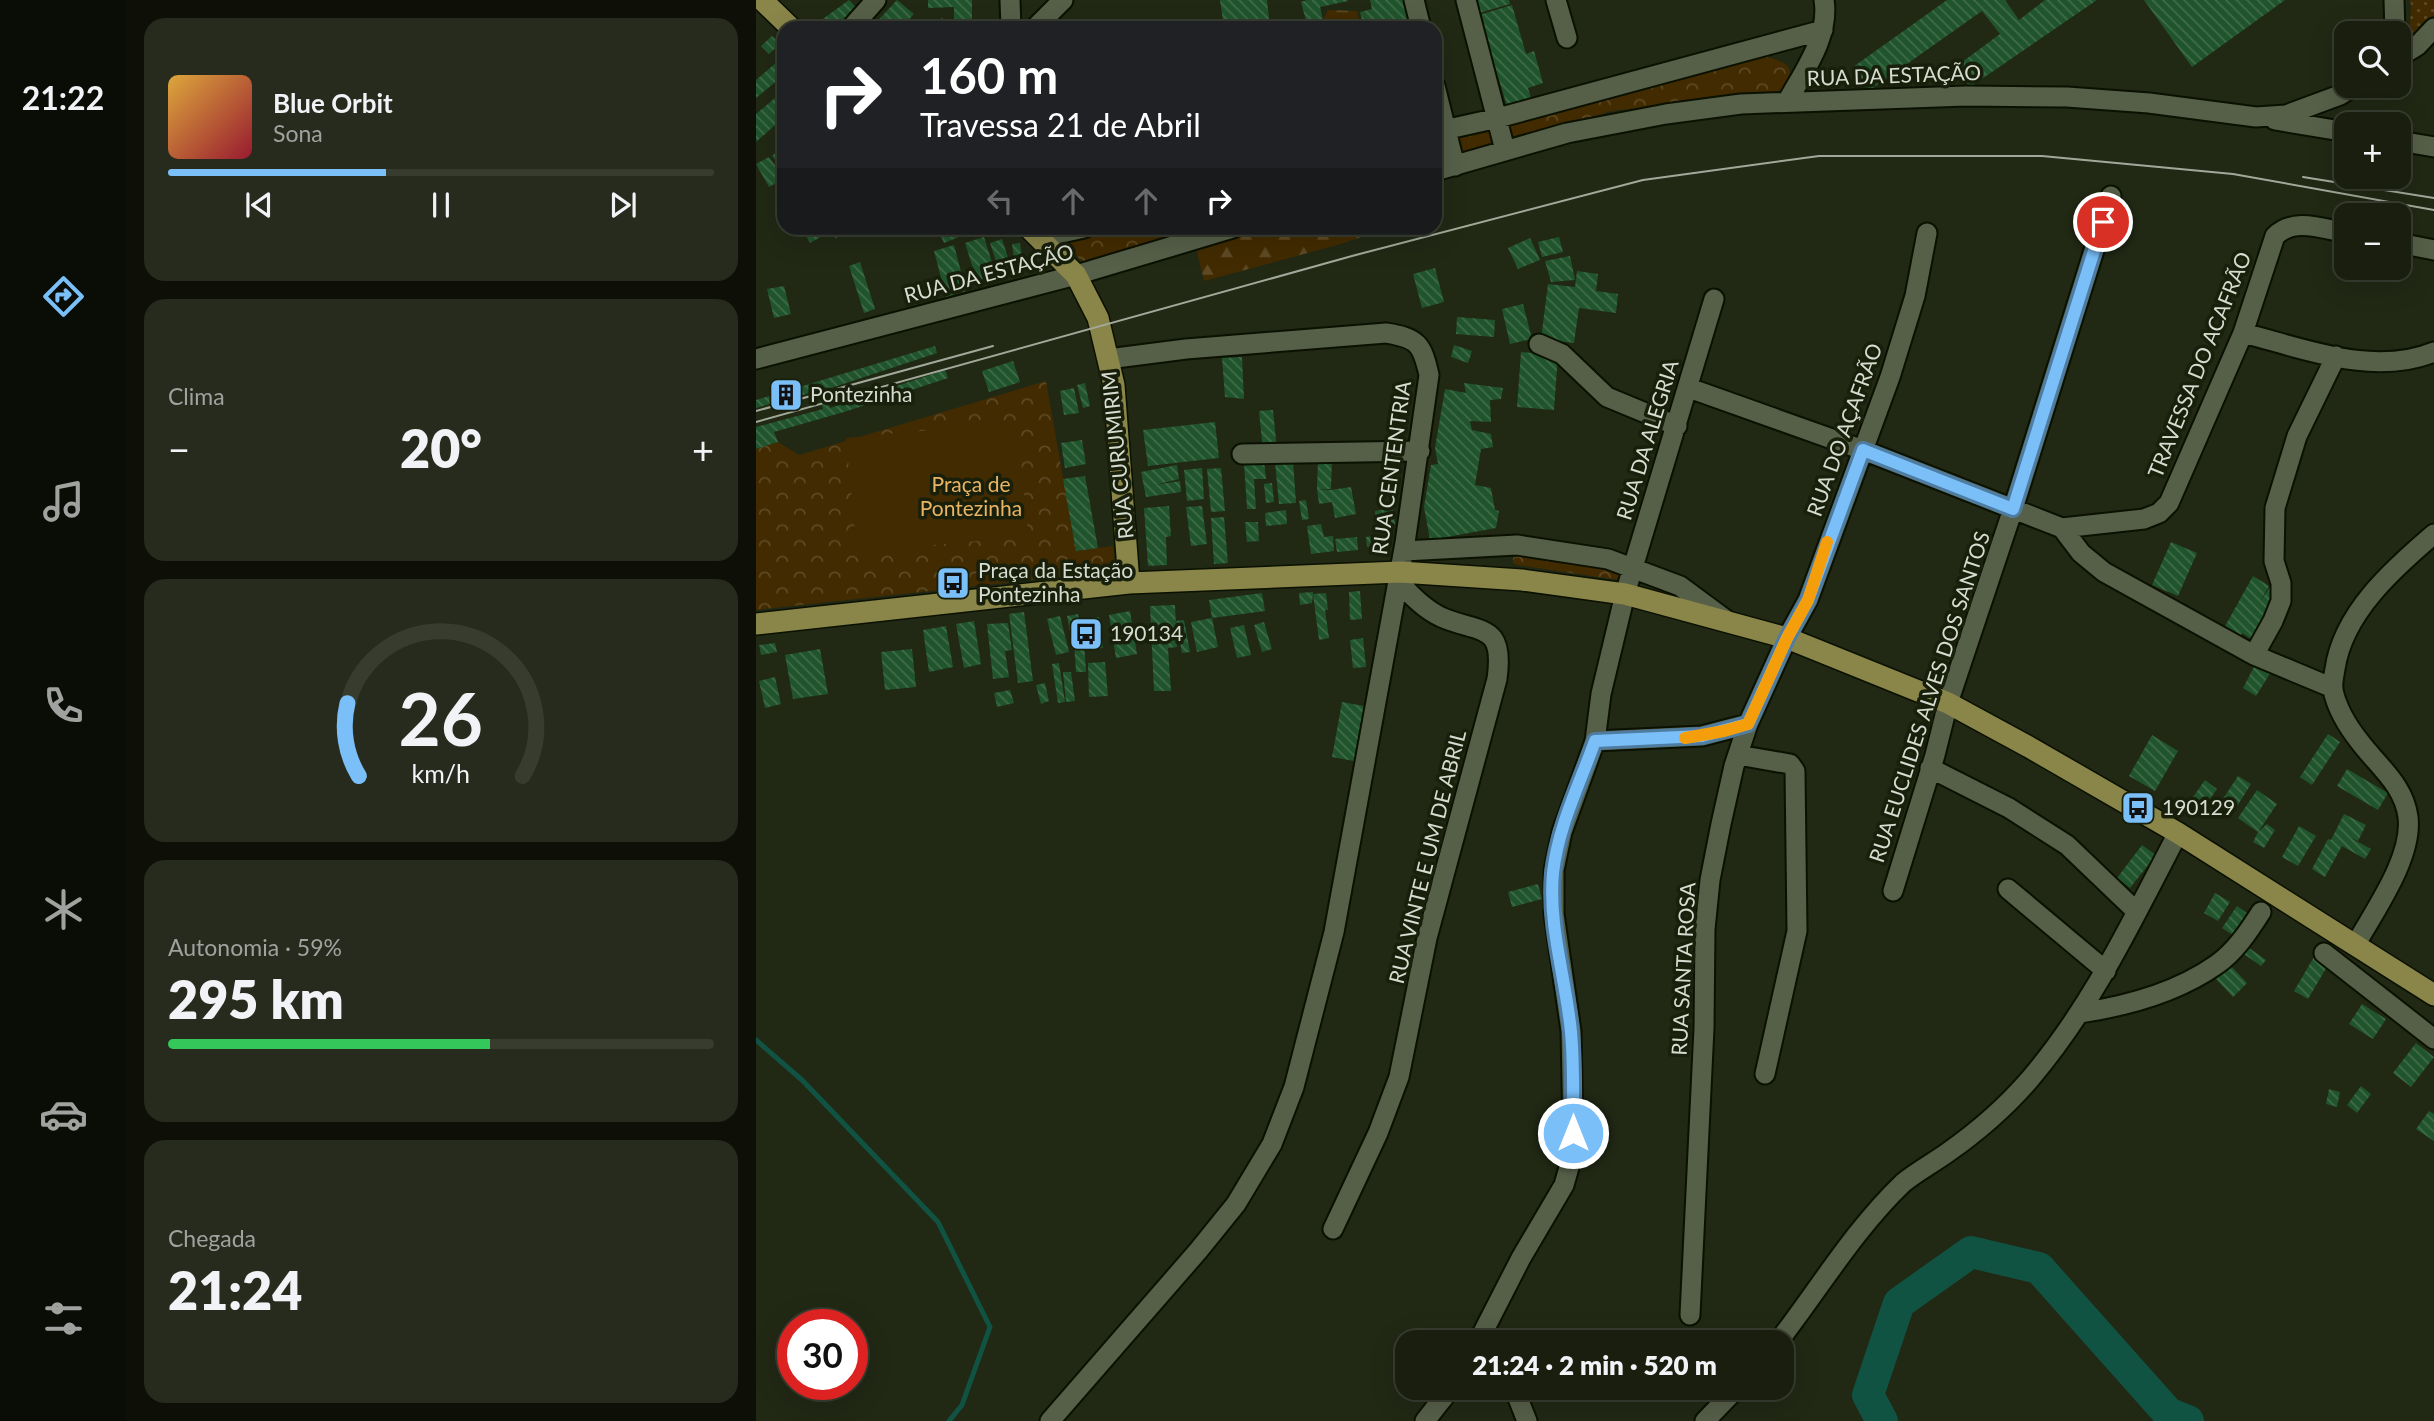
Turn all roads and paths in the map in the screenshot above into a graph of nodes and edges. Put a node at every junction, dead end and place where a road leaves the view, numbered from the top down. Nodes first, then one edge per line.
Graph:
1 (762, 0) edge
2 (876, 0) edge
3 (1010, 0) edge
4 (1063, 0) edge
5 (1414, 0) edge
6 (1466, 0) edge
7 (1556, 0) edge
8 (1824, 0) edge
9 (2394, 0) edge
10 (784, 21) edge
11 (857, 21) edge
12 (1012, 21) edge
13 (1042, 21) edge
14 (1418, 21) edge
15 (2395, 21) edge
16 (2434, 28) edge
17 (1824, 30) junction
18 (1567, 38) dead end
19 (2411, 50) edge
20 (2334, 97) edge
21 (1787, 102) junction
22 (2256, 117) junction
23 (1498, 118) junction
24 (1442, 130) edge
25 (2334, 130) edge
26 (1442, 135) edge
27 (2411, 143) edge
28 (2434, 147) edge
29 (1505, 150) junction
30 (1455, 166) junction
31 (1442, 169) edge
32 (2111, 196) dead end
33 (2334, 230) edge
34 (1927, 233) dead end
35 (1036, 235) edge
36 (1189, 235) edge
37 (2411, 245) edge
38 (2434, 250) edge
39 (1076, 275) junction
40 (1714, 299) dead end
41 (2243, 332) junction
42 (1539, 344) dead end
43 (2434, 352) edge
44 (2336, 356) junction
45 (756, 359) edge
46 (1108, 359) junction
47 (1689, 388) junction
48 (1677, 426) junction
49 (1863, 450) junction
50 (1420, 451) junction
51 (1242, 454) dead end
52 (2013, 509) junction
53 (2062, 528) junction
54 (2434, 534) edge
55 (1504, 546) junction
56 (1633, 567) junction
57 (1401, 568) junction
58 (1501, 579) junction
59 (1129, 583) junction
60 (1625, 594) junction
61 (1729, 623) junction
62 (756, 624) edge
63 (1787, 638) junction
64 (2254, 655) junction
65 (2333, 688) junction
66 (1948, 703) junction
67 (1748, 724) junction
68 (1595, 741) junction
69 (1738, 755) junction
70 (1930, 768) junction
71 (2178, 833) junction
72 (2008, 889) dead end
73 (1893, 891) dead end
74 (2137, 912) junction
75 (2261, 912) dead end
76 (2356, 944) junction
77 (2324, 953) dead end
78 (2106, 971) junction
79 (2434, 995) edge
80 (2080, 1013) junction
81 (2434, 1039) edge
82 (1765, 1074) dead end
83 (1333, 1229) dead end
84 (1690, 1315) dead end
85 (1491, 1321) junction
86 (1485, 1330) edge
87 (1494, 1330) edge
88 (1787, 1330) edge
89 (1442, 1400) edge
90 (1519, 1400) edge
91 (1725, 1400) edge
92 (1050, 1421) edge
93 (1426, 1421) edge
94 (1527, 1421) edge
95 (1704, 1421) edge

1 - 10 main road
2 - 11 street
3 - 12 street
4 - 13 street
5 - 14 street
6 - 23 street
7 - 18 street
8 - 17 street
9 - 15 street
16 - 19 street
17 - 21 street
17 - 23 street
20 - 22 street, RUA DA ESTAÇÃO
21 - 22 street, RUA DA ESTAÇÃO
21 - 29 street, RUA DA ESTAÇÃO
22 - 25 street
23 - 24 street
23 - 29 street
26 - 30 street
27 - 28 street
29 - 30 street, RUA DA ESTAÇÃO
30 - 31 street, RUA DA ESTAÇÃO
32 - 52 street, RUA EUCLIDES ALVES DOS SANTOS
33 - 41 street, TRAVESSA DO ACAFRÃO
34 - 49 street, RUA DO AÇAFRÃO
35 - 39 main road, RUA CURUMIRIM
36 - 39 street, RUA DA ESTAÇÃO
37 - 38 street
39 - 45 street, RUA DA ESTAÇÃO
39 - 46 main road, RUA CURUMIRIM
40 - 47 street, RUA DA ALEGRIA
41 - 44 street
41 - 53 street, TRAVESSA DO ACAFRÃO
42 - 48 street
43 - 44 street
44 - 64 street
46 - 50 street, RUA CENTENTRIA
46 - 59 main road, RUA CURUMIRIM
47 - 48 street, RUA DA ALEGRIA
47 - 49 street, TRAVESSA DO ACAFRÃO
48 - 56 street, RUA DA ALEGRIA
49 - 52 street, TRAVESSA DO ACAFRÃO
49 - 63 street, RUA DO AÇAFRÃO
50 - 51 street
50 - 57 street, RUA CENTENTRIA
52 - 53 street, TRAVESSA DO ACAFRÃO
52 - 66 street, RUA EUCLIDES ALVES DOS SANTOS
53 - 64 street
54 - 65 street
55 - 56 street
55 - 57 street
55 - 58 street
56 - 60 street, RUA DA ALEGRIA
56 - 61 street
57 - 58 main road
57 - 59 main road
57 - 83 street, RUA VINTE E UM DE ABRIL
57 - 92 street, RUA CENTENTRIA
58 - 60 main road
59 - 62 main road
60 - 61 main road
60 - 68 street, RUA DA ALEGRIA
61 - 63 main road
63 - 66 main road
63 - 67 street, RUA SANTA ROSA
64 - 65 street
65 - 76 street
66 - 70 street, RUA EUCLIDES ALVES DOS SANTOS
66 - 71 main road
67 - 68 street
67 - 69 street, RUA SANTA ROSA
68 - 85 street, RUA DA ALEGRIA
69 - 82 street
69 - 84 street, RUA SANTA ROSA
70 - 73 street, RUA EUCLIDES ALVES DOS SANTOS
70 - 74 street
71 - 74 street
71 - 76 main road
72 - 78 street
74 - 78 street
75 - 80 street
76 - 79 main road
77 - 81 street
78 - 80 street
80 - 88 street
85 - 86 street
85 - 87 street
89 - 93 street
90 - 94 street
91 - 95 street

